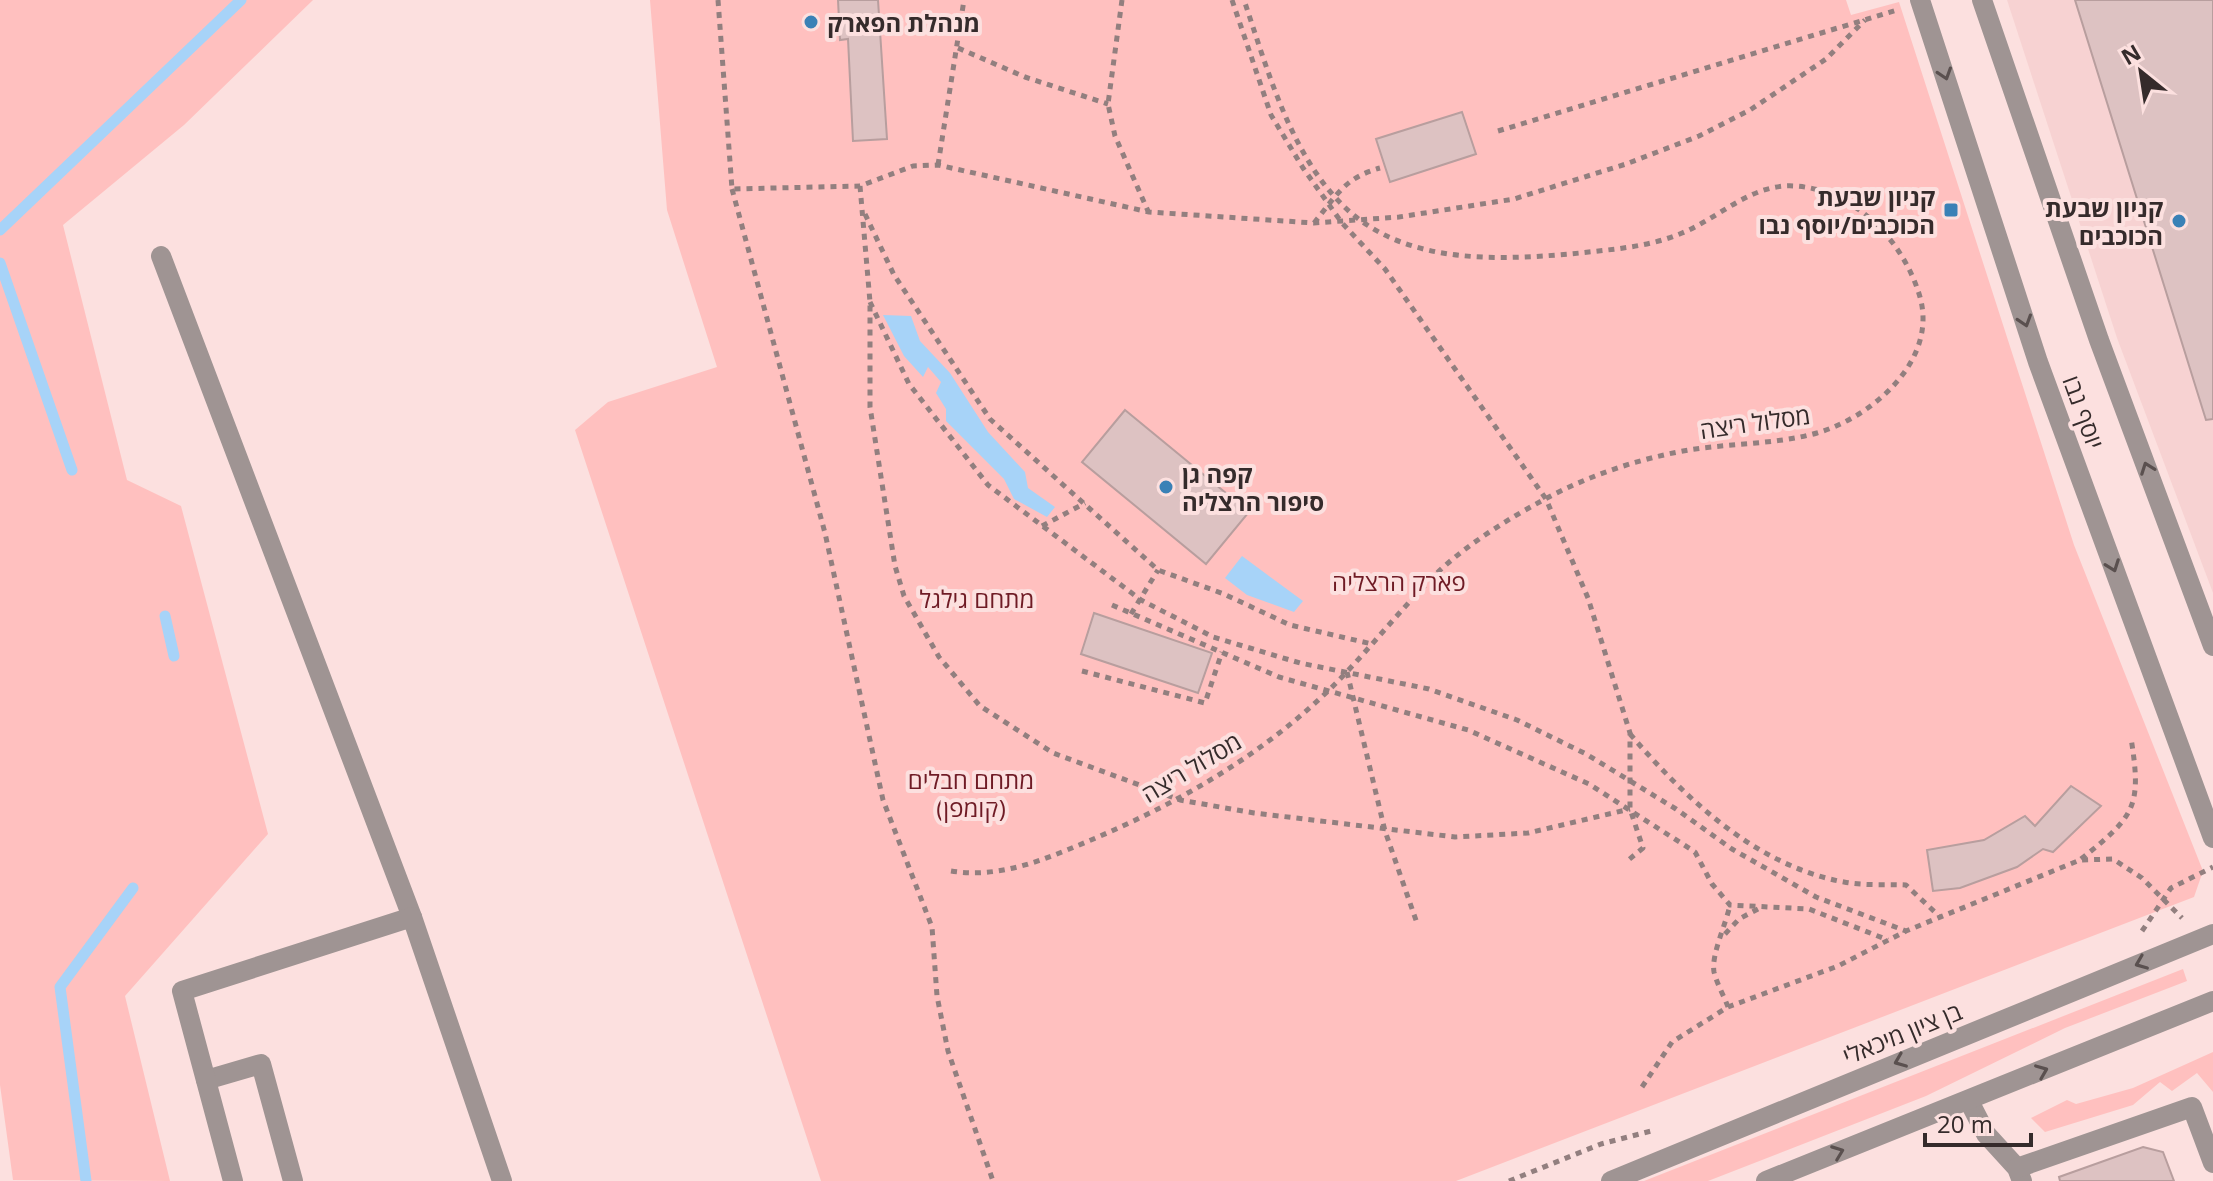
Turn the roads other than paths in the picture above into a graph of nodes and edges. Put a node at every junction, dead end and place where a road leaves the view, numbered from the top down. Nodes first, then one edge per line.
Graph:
1 (1982, 0) edge
2 (1921, 1) edge
3 (161, 256) dead end
4 (2213, 646) edge
5 (2213, 838) edge
6 (412, 917) junction
7 (2213, 934) edge
8 (2213, 1001) edge
9 (206, 1080) junction
10 (1969, 1101) junction
11 (2213, 1163) edge
12 (2019, 1174) edge
13 (1615, 1180) edge
14 (233, 1181) edge
15 (293, 1181) edge
16 (502, 1181) edge
17 (1766, 1181) edge

4 -> 1 street, יוסף נבו
2 -> 5 street, יוסף נבו
3 - 6 street
6 - 9 street
6 - 16 street
7 -> 13 street, בן ציון מיכאלי
10 -> 8 street
9 - 14 street
9 - 15 street
10 - 12 street
17 -> 10 street
11 - 12 street

